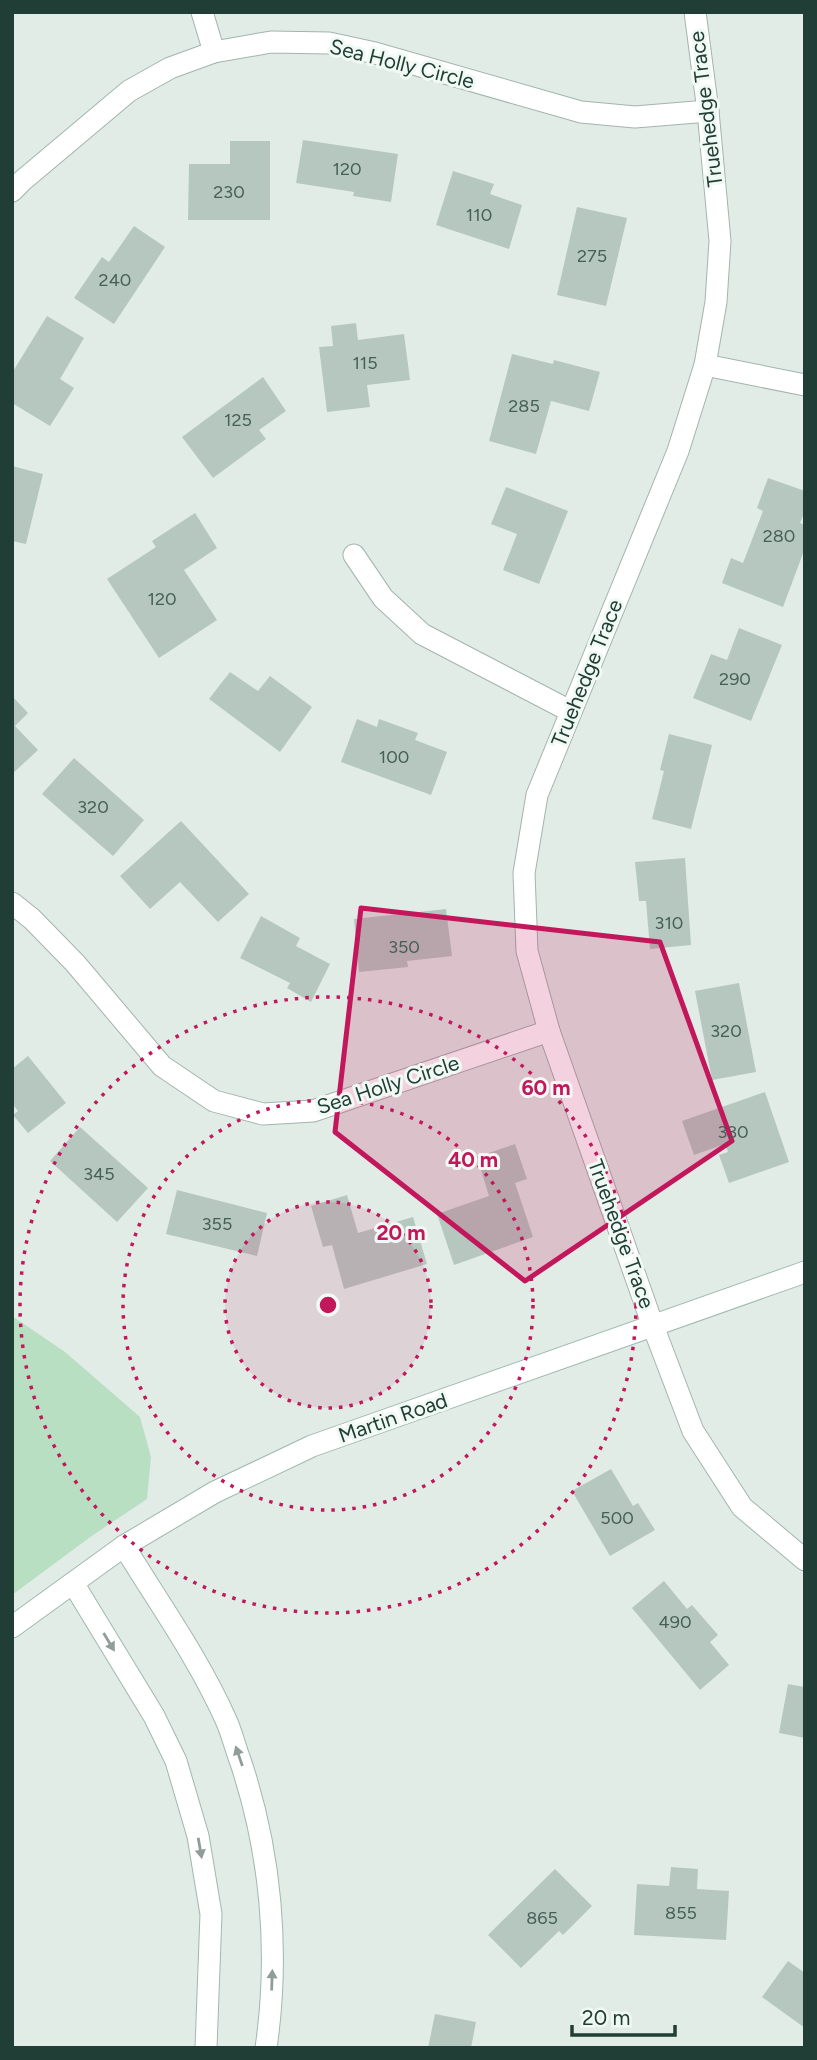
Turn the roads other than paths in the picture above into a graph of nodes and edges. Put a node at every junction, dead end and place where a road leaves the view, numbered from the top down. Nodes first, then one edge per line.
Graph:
1 (202, 12) edge
2 (695, 12) edge
3 (214, 52) junction
4 (708, 111) junction
5 (12, 191) edge
6 (705, 365) junction
7 (805, 385) edge
8 (354, 555) dead end
9 (570, 711) junction
10 (12, 904) edge
11 (549, 1031) junction
12 (805, 1272) edge
13 (653, 1326) junction
14 (124, 1546) junction
15 (805, 1560) edge
16 (73, 1583) junction
17 (12, 1627) edge
18 (206, 2048) edge
19 (266, 2048) edge

1 - 3 street
2 - 4 street, Truehedge Trace
3 - 4 street, Sea Holly Circle
3 - 5 street, Sea Holly Circle
4 - 6 street, Truehedge Trace
6 - 7 street
6 - 9 street, Truehedge Trace
8 - 9 street
9 - 11 street, Truehedge Trace
10 - 11 street, Sea Holly Circle
11 - 13 street, Truehedge Trace
12 - 13 street, Martin Road
13 - 14 street, Martin Road
13 - 15 street, Truehedge Trace
14 - 16 street, Martin Road
19 -> 14 street
16 - 17 street, Martin Road
16 -> 18 street

